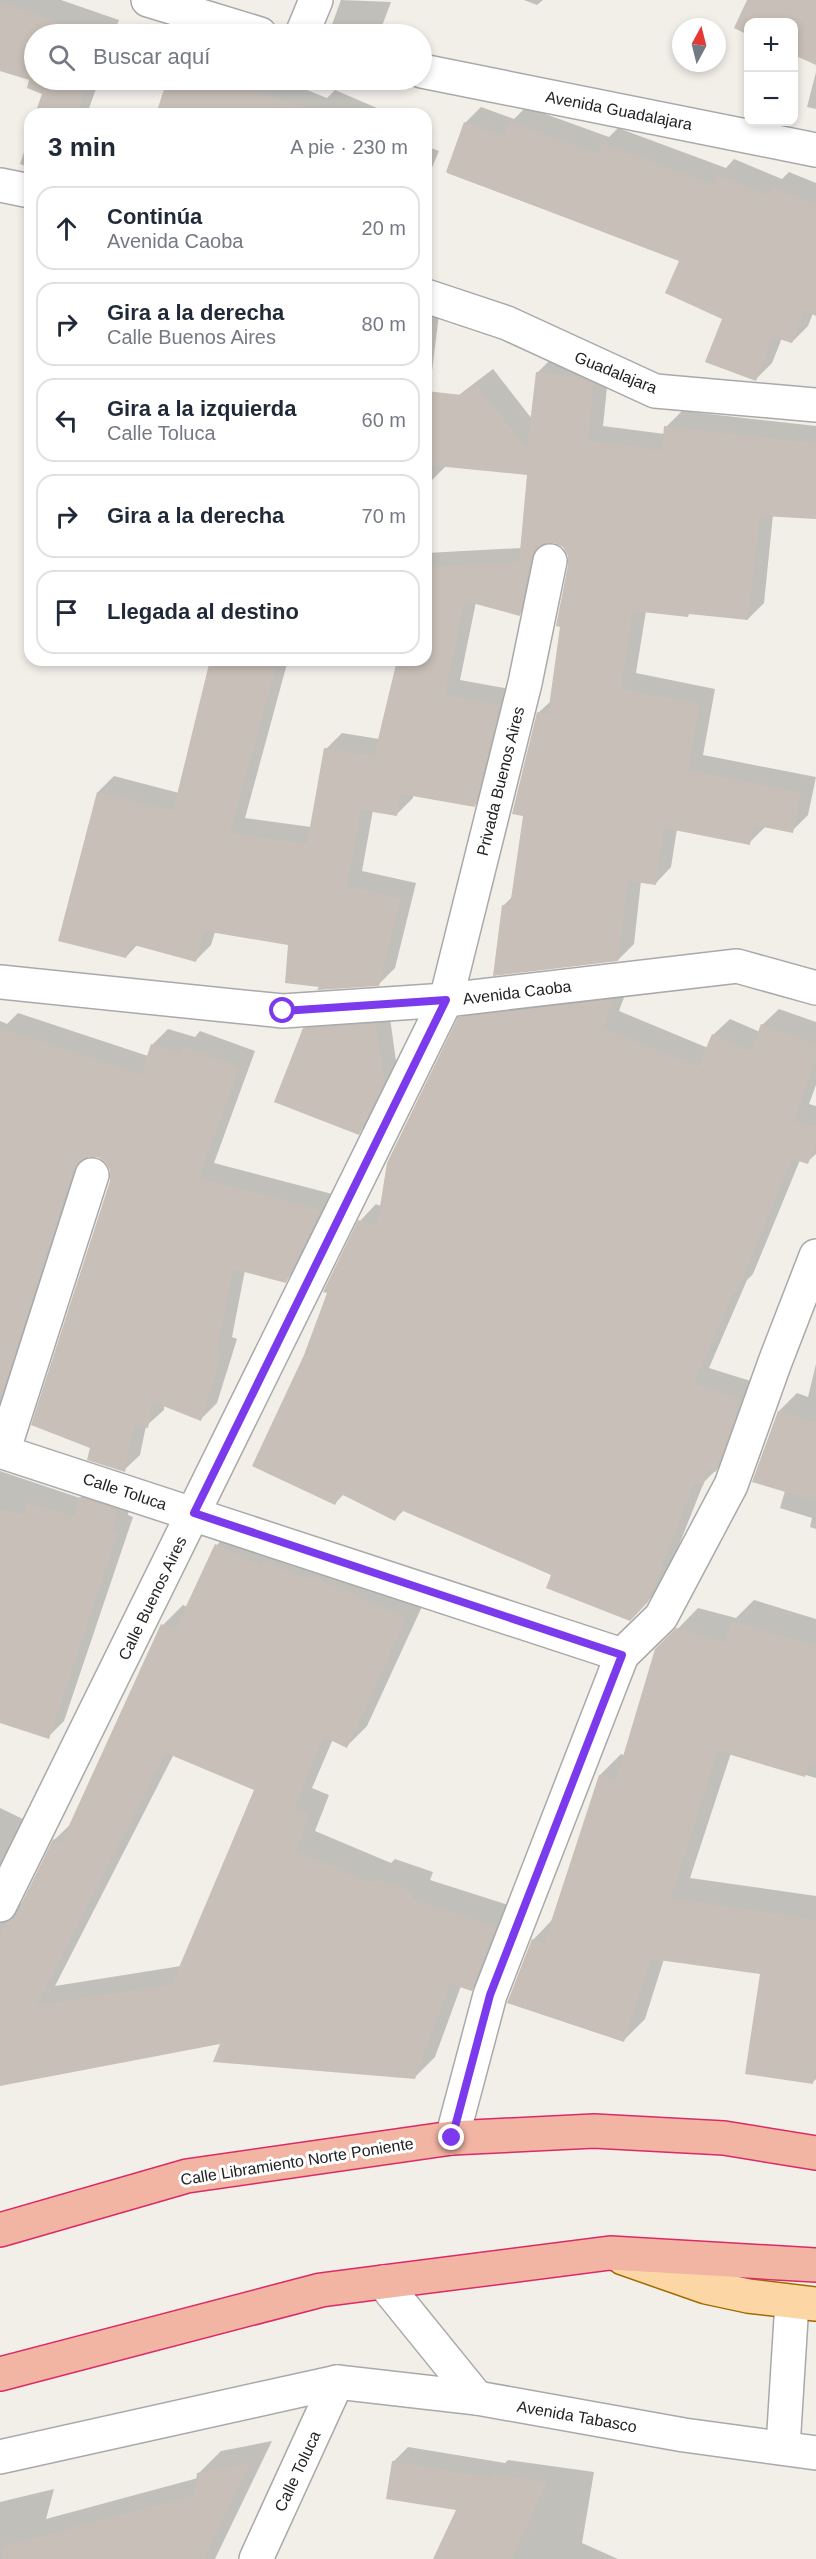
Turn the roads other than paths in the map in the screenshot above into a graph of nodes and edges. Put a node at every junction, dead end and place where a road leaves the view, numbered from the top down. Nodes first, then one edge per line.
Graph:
1 (148, 0) edge
2 (316, 0) edge
3 (227, 24) edge
4 (306, 24) edge
5 (432, 73) edge
6 (816, 150) edge
7 (0, 185) edge
8 (24, 190) edge
9 (432, 298) edge
10 (816, 405) edge
11 (550, 561) dead end
12 (0, 982) edge
13 (816, 988) edge
14 (446, 1000) junction
15 (92, 1175) dead end
16 (816, 1256) edge
17 (194, 1513) junction
18 (622, 1655) junction
19 (0, 1905) edge
20 (452, 2138) junction
21 (816, 2153) edge
22 (0, 2230) edge
23 (610, 2253) junction
24 (816, 2265) edge
25 (383, 2282) junction
26 (804, 2303) edge
27 (0, 2374) edge
28 (337, 2382) junction
29 (477, 2398) junction
30 (783, 2447) junction
31 (816, 2453) edge
32 (0, 2457) edge
33 (256, 2559) edge

1 - 3 street
2 - 4 street
5 - 6 street, Avenida Guadalajara
7 - 8 street
9 - 10 street, Guadalajara
11 - 14 street, Privada Buenos Aires
12 - 14 street, Avenida Caoba
13 - 14 street, Avenida Caoba
14 - 17 street, Calle Buenos Aires
15 - 17 street, Calle Toluca
16 - 18 street
17 - 18 street, Calle Toluca
17 - 19 street, Calle Buenos Aires
18 - 20 street
20 - 21 highway, Calle Libramiento Norte Poniente
20 - 22 highway, Calle Libramiento Norte Poniente
23 - 24 highway
23 - 25 highway
23 - 26 main road
25 - 27 highway
25 - 29 street
26 - 30 street
28 - 29 street, Avenida Tabasco
28 - 32 street, Avenida Tabasco
28 - 33 street, Calle Toluca
29 - 30 street, Avenida Tabasco
30 - 31 street, Avenida Tabasco

